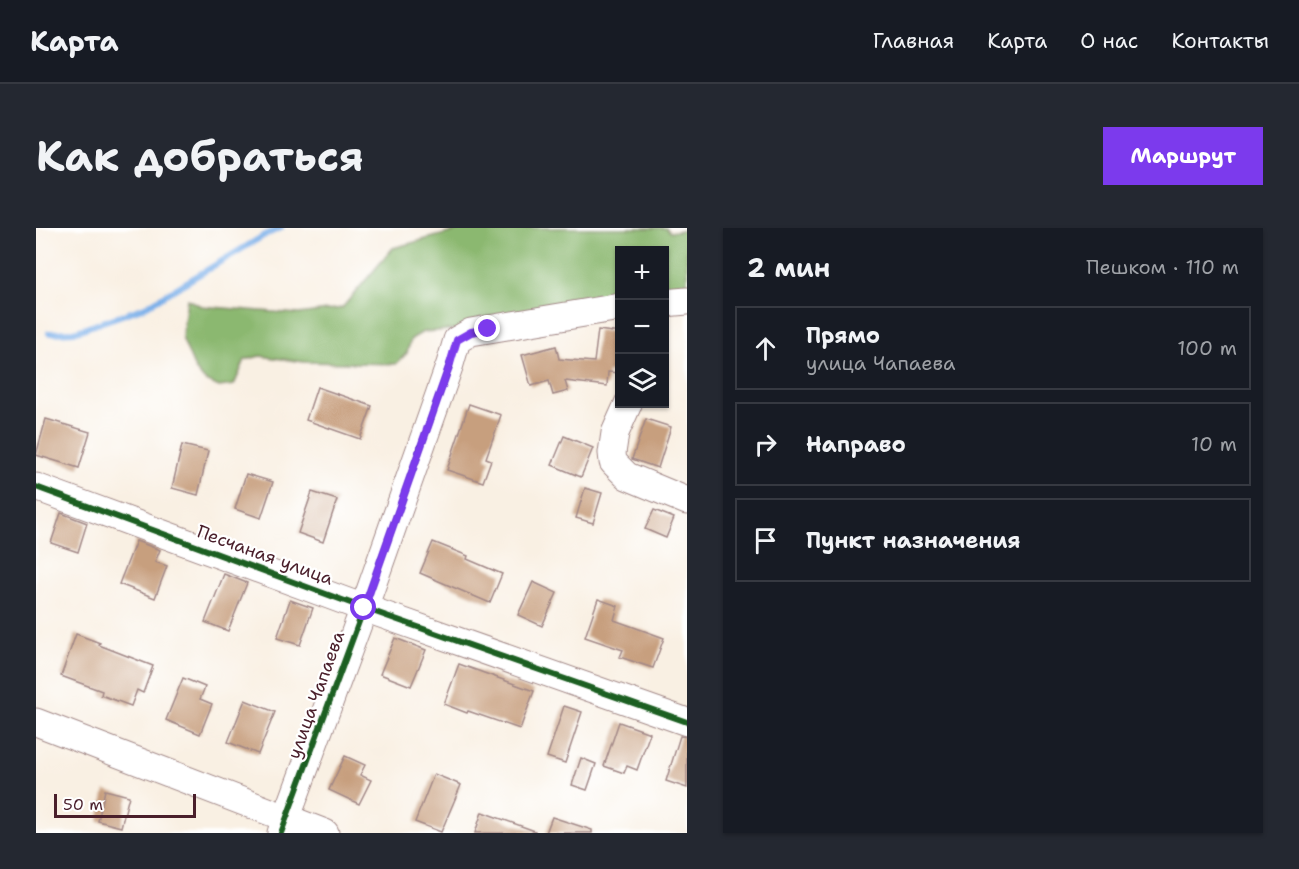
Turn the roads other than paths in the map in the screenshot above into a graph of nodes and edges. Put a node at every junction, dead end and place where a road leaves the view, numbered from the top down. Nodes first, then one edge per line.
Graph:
1 (687, 302) edge
2 (669, 303) edge
3 (615, 309) edge
4 (626, 408) edge
5 (36, 487) edge
6 (687, 501) edge
7 (364, 608) junction
8 (36, 722) edge
9 (687, 722) edge
10 (284, 825) edge
11 (325, 833) edge

1 - 2 street
3 - 7 street, улица Чапаева
4 - 6 street
5 - 7 street, Песчаная улица
7 - 9 street, Песчаная улица
7 - 10 street, улица Чапаева
8 - 10 street
10 - 11 street

